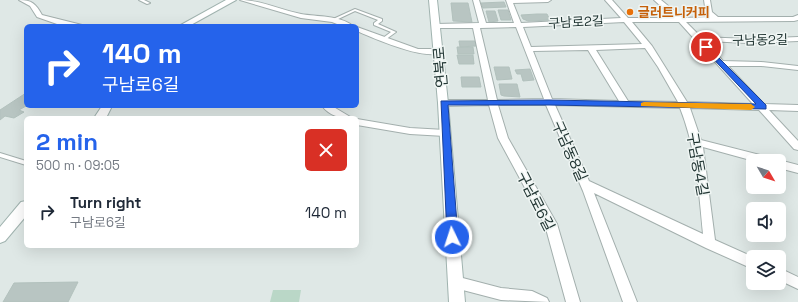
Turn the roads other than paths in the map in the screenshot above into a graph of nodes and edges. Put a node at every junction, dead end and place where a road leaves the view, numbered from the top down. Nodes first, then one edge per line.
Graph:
1 (22, 0) edge
2 (141, 0) edge
3 (232, 0) edge
4 (243, 0) edge
5 (433, 0) edge
6 (476, 0) edge
7 (509, 0) edge
8 (548, 0) edge
9 (608, 0) edge
10 (657, 0) edge
11 (708, 0) edge
12 (148, 3) dead end
13 (798, 17) edge
14 (680, 19) junction
15 (716, 19) junction
16 (333, 20) junction
17 (627, 20) junction
18 (70, 24) edge
19 (187, 24) edge
20 (344, 24) edge
21 (519, 24) junction
22 (480, 25) junction
23 (436, 26) junction
24 (359, 30) edge
25 (384, 39) junction
26 (699, 39) junction
27 (798, 39) edge
28 (648, 46) junction
29 (591, 48) junction
30 (528, 49) junction
31 (439, 51) junction
32 (721, 63) junction
33 (798, 68) edge
34 (493, 102) junction
35 (549, 102) junction
36 (443, 103) junction
37 (625, 104) junction
38 (684, 105) junction
39 (763, 107) junction
40 (329, 108) edge
41 (798, 108) edge
42 (342, 116) edge
43 (359, 122) edge
44 (445, 132) junction
45 (697, 142) junction
46 (798, 147) edge
47 (0, 155) edge
48 (746, 155) edge
49 (24, 162) edge
50 (786, 166) edge
51 (798, 169) edge
52 (584, 183) junction
53 (24, 208) edge
54 (0, 238) edge
55 (710, 244) junction
56 (746, 260) edge
57 (786, 277) edge
58 (455, 282) junction
59 (798, 282) edge
60 (457, 302) edge
61 (542, 302) edge
62 (573, 302) edge
63 (630, 302) edge

1 - 18 street
2 - 12 lane
3 - 19 main road
4 - 16 street
5 - 23 main road, 연북로
6 - 22 street, 구남로6길
7 - 8 street
7 - 21 street, 구남동8길
9 - 17 street, 구남동4길
10 - 14 street
11 - 15 street
13 - 15 street, 구남로2길
14 - 15 street, 구남로2길
14 - 17 street, 구남로2길
14 - 26 street
16 - 20 street
16 - 25 lane
17 - 21 street, 구남로2길
17 - 28 street, 구남동4길
21 - 22 street, 구남로2길
21 - 30 street, 구남동8길
22 - 23 street, 구남로2길
22 - 34 street, 구남로6길
23 - 31 main road, 연북로
24 - 25 street
25 - 31 street
26 - 27 street, 구남동2길
26 - 32 street
28 - 29 street
28 - 38 street, 구남동4길
29 - 30 street
29 - 37 street
30 - 35 street, 구남동8길
31 - 36 main road, 연북로
32 - 33 street
32 - 39 street
34 - 35 street
34 - 36 street
34 - 62 street, 구남로6길
35 - 37 street
35 - 52 street, 구남동8길
36 - 44 main road, 연북로
37 - 38 street
38 - 39 street
38 - 45 street, 구남동4길
39 - 41 street
39 - 46 street
40 - 42 street
43 - 44 street
44 - 58 main road, 연북로
45 - 48 street
45 - 55 street, 구남동4길
47 - 49 lane
50 - 51 street
52 - 55 street
52 - 63 street, 구남동8길
53 - 54 main road
55 - 56 street
57 - 59 street
58 - 60 main road, 연북로
58 - 61 street

